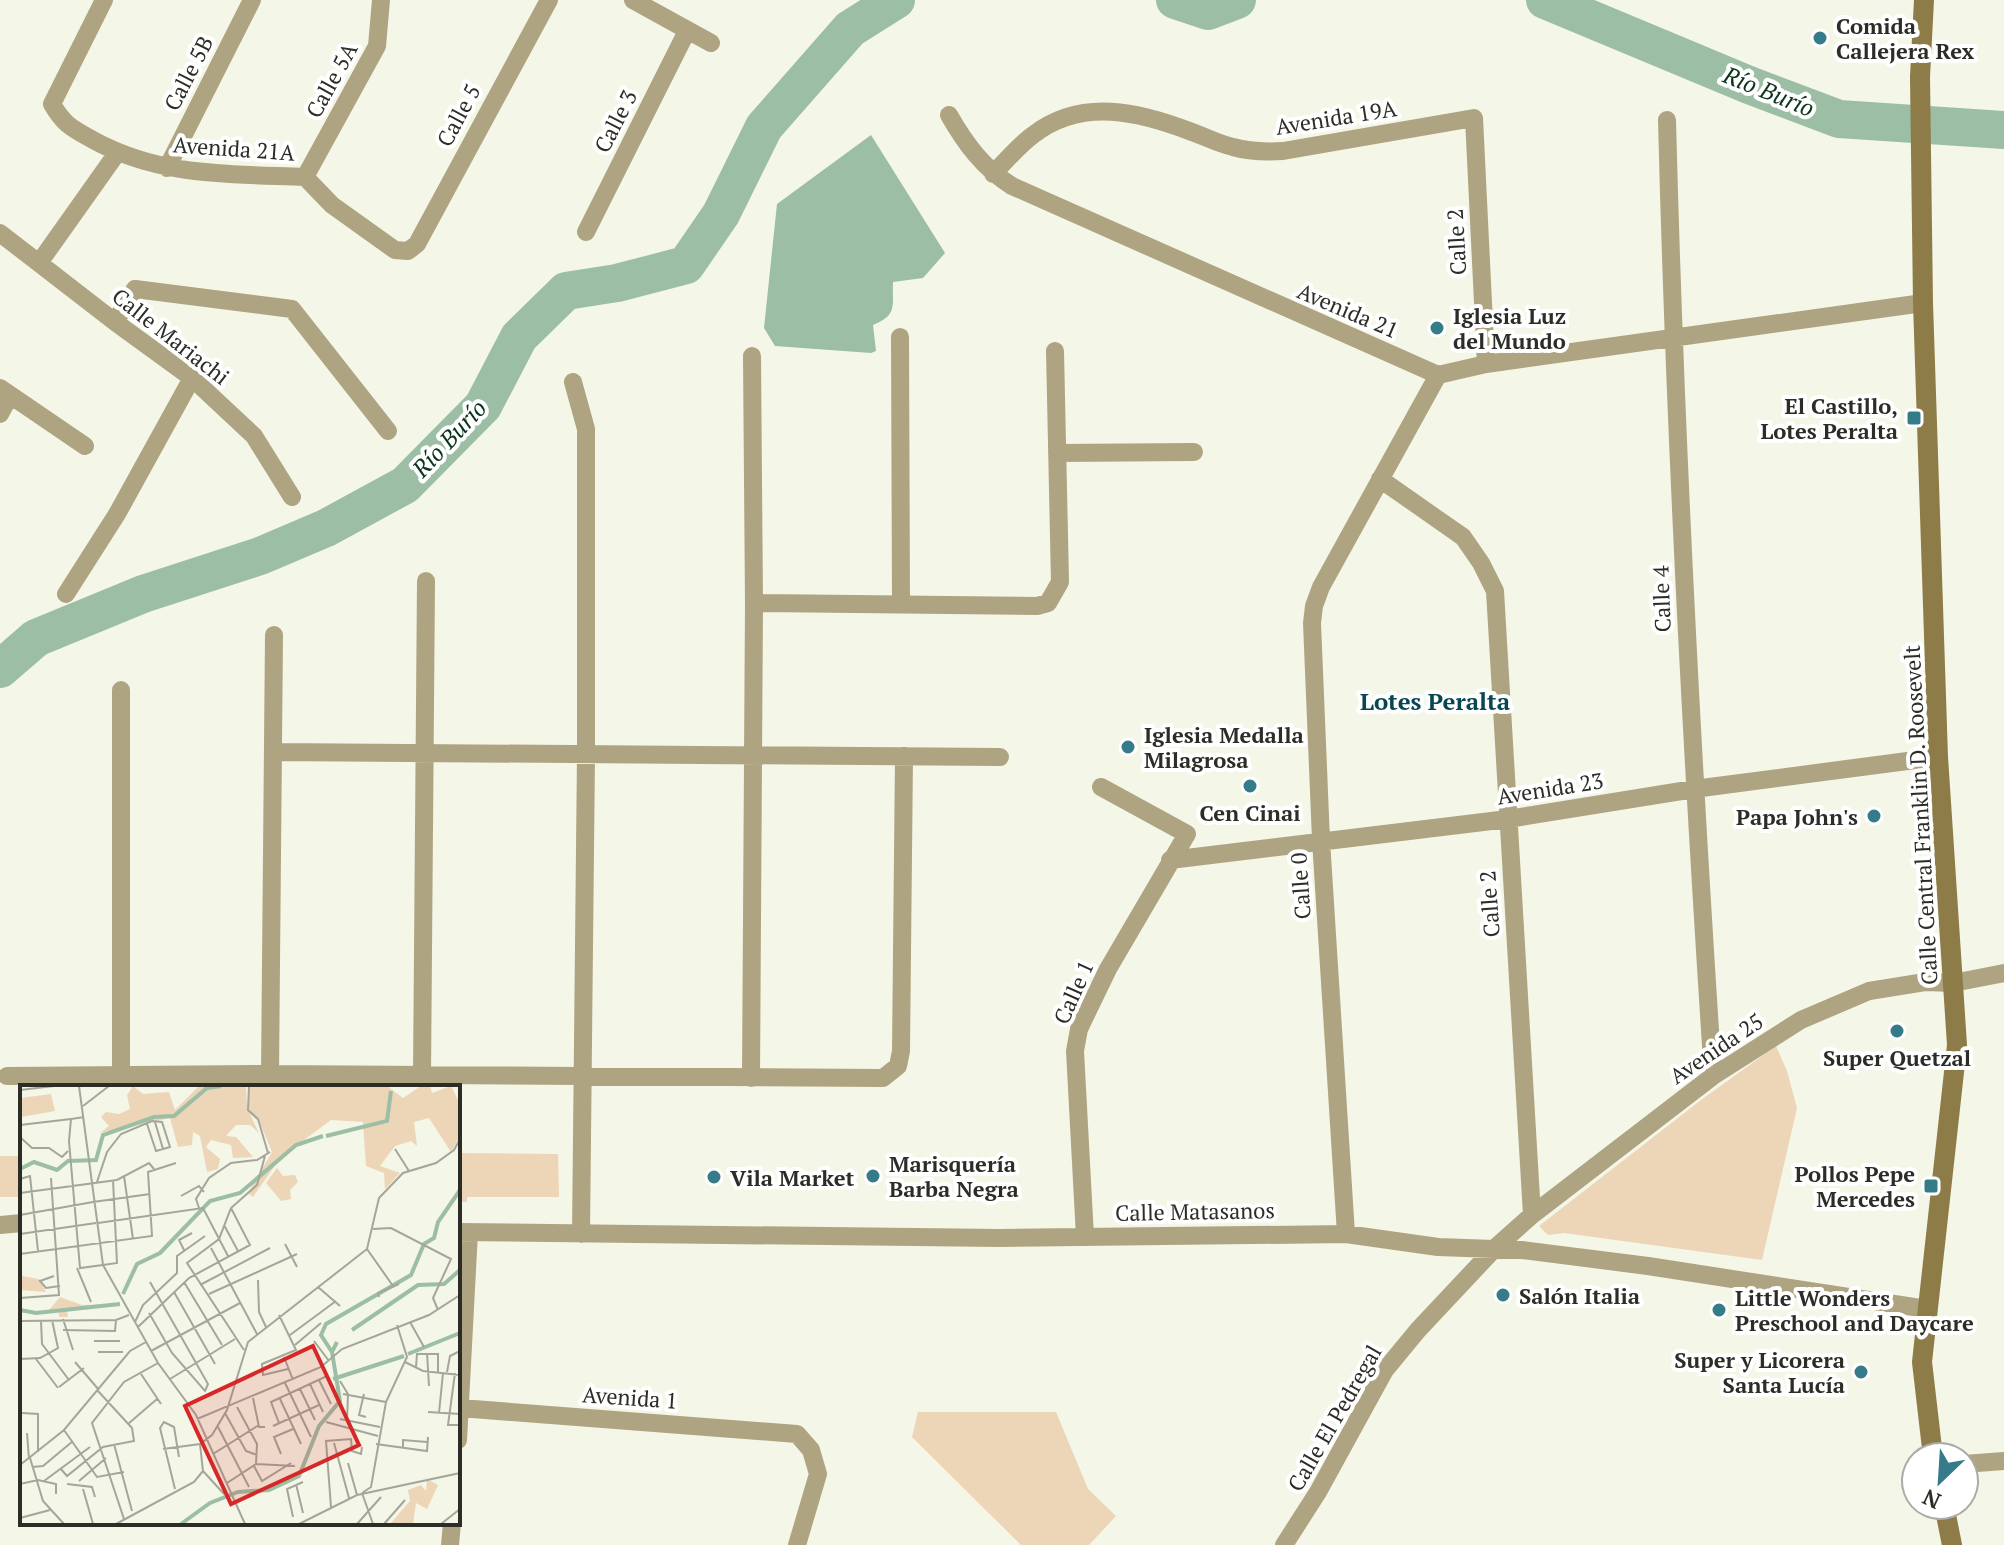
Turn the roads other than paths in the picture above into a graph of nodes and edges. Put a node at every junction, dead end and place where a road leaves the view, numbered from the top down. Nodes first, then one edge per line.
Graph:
1 (104, 0) edge
2 (252, 0) edge
3 (381, 0) edge
4 (549, 0) edge
5 (633, 0) edge
6 (1924, 0) edge
7 (687, 31) junction
8 (711, 43) dead end
9 (949, 115) dead end
10 (1474, 118) joint
11 (1667, 120) dead end
12 (117, 153) junction
13 (167, 168) junction
14 (993, 174) junction
15 (305, 177) junction
16 (586, 232) dead end
17 (0, 233) edge
18 (408, 251) joint
19 (39, 263) junction
20 (1923, 303) junction
21 (115, 322) junction
22 (900, 337) dead end
23 (1672, 339) junction
24 (1055, 351) dead end
25 (752, 356) dead end
26 (1486, 364) junction
27 (1438, 375) junction
28 (192, 378) junction
29 (573, 382) dead end
30 (5, 391) edge
31 (0, 414) edge
32 (388, 431) dead end
33 (85, 446) dead end
34 (1194, 452) dead end
35 (1057, 453) junction
36 (1380, 479) junction
37 (292, 497) dead end
38 (426, 581) dead end
39 (66, 594) dead end
40 (754, 603) junction
41 (901, 604) junction
42 (274, 635) dead end
43 (121, 690) dead end
44 (273, 752) junction
45 (425, 752) junction
46 (586, 754) junction
47 (753, 756) junction
48 (904, 756) junction
49 (1000, 757) dead end
50 (1938, 757) junction
51 (1101, 787) dead end
52 (1694, 789) junction
53 (1508, 819) junction
54 (1321, 840) junction
55 (1170, 860) junction
56 (2004, 973) edge
57 (1953, 983) junction
58 (270, 1074) junction
59 (422, 1075) junction
60 (7, 1076) dead end
61 (121, 1076) junction
62 (1713, 1076) junction
63 (583, 1078) junction
64 (751, 1078) junction
65 (1532, 1215) junction
66 (20, 1223) edge
67 (0, 1225) edge
68 (463, 1232) edge
69 (581, 1234) junction
70 (1346, 1234) junction
71 (1085, 1237) junction
72 (1495, 1248) junction
73 (1927, 1309) junction
74 (460, 1408) joint
75 (1931, 1441) edge
76 (2004, 1461) edge
77 (1980, 1463) edge
78 (1947, 1521) edge
79 (452, 1525) edge
80 (450, 1545) edge
81 (797, 1545) edge
82 (1284, 1545) edge
83 (1952, 1545) edge

1 - 12 street, Avenida 21A
2 - 13 street, Calle 5B
3 - 15 street, Calle 5A
4 - 18 street, Calle 5
5 - 7 street
6 - 20 main road, Calle Central Franklin D. Roosevelt
7 - 8 street
7 - 16 street, Calle 3
9 - 14 street, Avenida 21
10 - 14 street, Avenida 19A
10 - 26 street, Calle 2
11 - 23 street, Calle 4
12 - 13 street, Avenida 21A
12 - 19 street
13 - 15 street, Avenida 21A
14 - 27 street, Avenida 21
15 - 18 street, Avenida 21A
17 - 19 street, Calle Mariachi
19 - 21 street, Calle Mariachi
20 - 23 street
20 - 50 main road, Calle Central Franklin D. Roosevelt
21 - 28 street, Calle Mariachi
21 - 32 street
22 - 41 street
23 - 26 street
23 - 52 street, Calle 4
24 - 35 street
25 - 40 street
26 - 27 street
27 - 36 street, Calle 0
28 - 37 street, Calle Mariachi
28 - 39 street
29 - 46 street
30 - 31 street
30 - 33 street
34 - 35 street
35 - 41 street
36 - 53 street, Calle 2
36 - 54 street, Calle 0
38 - 45 street
40 - 41 street
40 - 47 street
42 - 44 street
43 - 61 street
44 - 45 street
44 - 58 street
45 - 46 street
45 - 59 street
46 - 47 street
46 - 63 street
47 - 48 street
47 - 64 street
48 - 49 street
48 - 64 street
50 - 52 street, Avenida 23
50 - 57 main road, Calle Central Franklin D. Roosevelt
51 - 55 street, Calle 1
52 - 53 street, Avenida 23
52 - 62 street, Calle 4
53 - 54 street, Avenida 23
53 - 65 street, Calle 2
54 - 55 street, Avenida 23
54 - 70 street, Calle 0
55 - 71 street, Calle 1
56 - 57 street, Avenida 25
57 - 62 street, Avenida 25
57 - 73 main road, Calle Central Franklin D. Roosevelt
58 - 59 street
58 - 61 street
59 - 63 street
60 - 61 street
62 - 65 street, Avenida 25
63 - 64 street
63 - 69 street
65 - 72 street, Avenida 25
66 - 67 street
68 - 69 street, Calle Matasanos
68 - 74 street
69 - 71 street, Calle Matasanos
70 - 71 street, Calle Matasanos
70 - 72 street, Calle Matasanos
72 - 73 street, Calle Matasanos
72 - 82 street, Calle El Pedregal
73 - 75 main road, Calle Central Franklin D. Roosevelt
74 - 81 street, Avenida 1
76 - 77 street
78 - 83 main road
79 - 80 street

